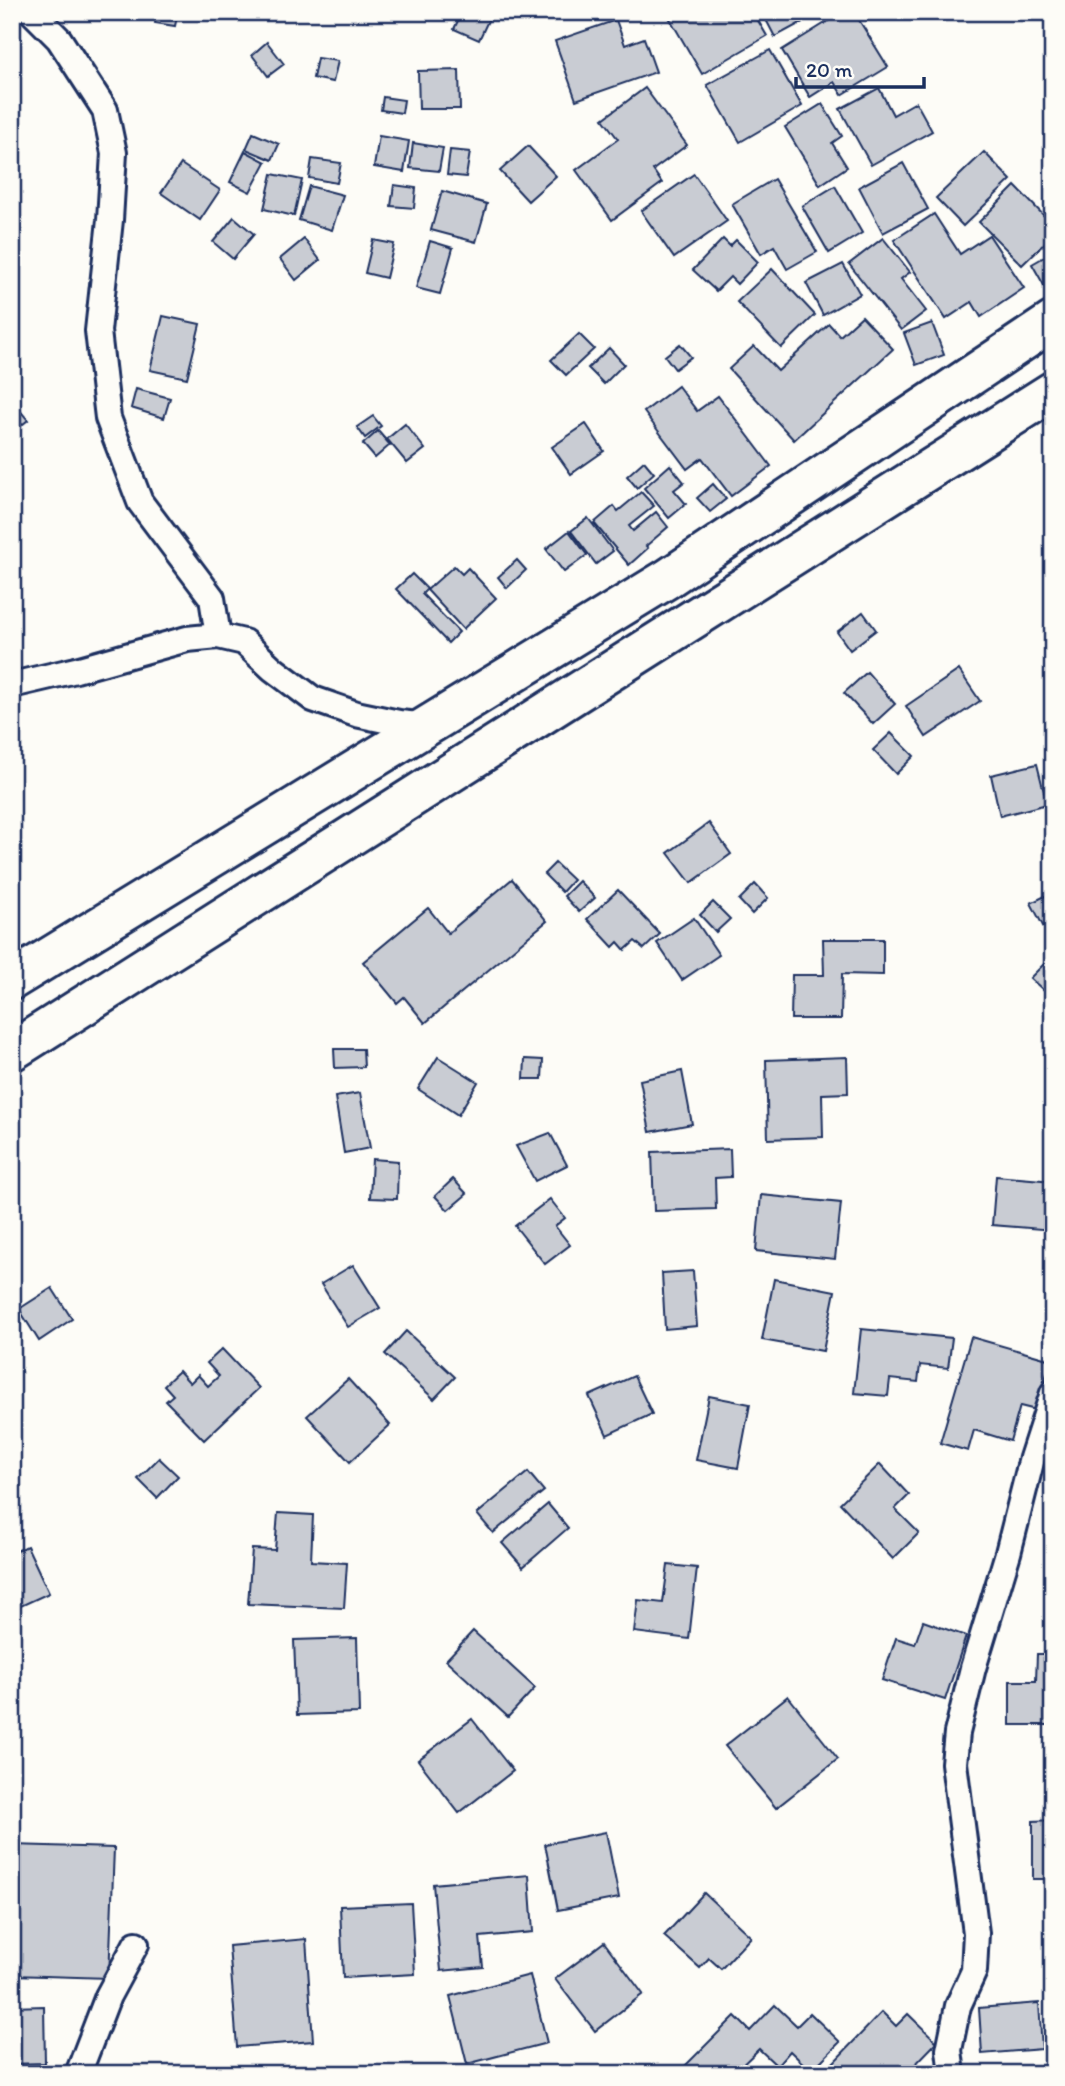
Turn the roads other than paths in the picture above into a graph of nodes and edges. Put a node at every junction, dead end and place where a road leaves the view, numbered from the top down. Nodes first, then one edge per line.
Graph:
1 (32, 12) edge
2 (1053, 321) edge
3 (1053, 391) edge
4 (218, 636) junction
5 (12, 685) edge
6 (428, 726) junction
7 (12, 979) edge
8 (12, 1051) edge
9 (1053, 1393) edge
10 (136, 1944) dead end
11 (78, 2074) edge
12 (952, 2074) edge

1 - 4 lane
2 - 6 highway
3 - 8 highway
4 - 5 lane
4 - 6 lane
6 - 7 highway
9 - 12 lane
10 - 11 lane

